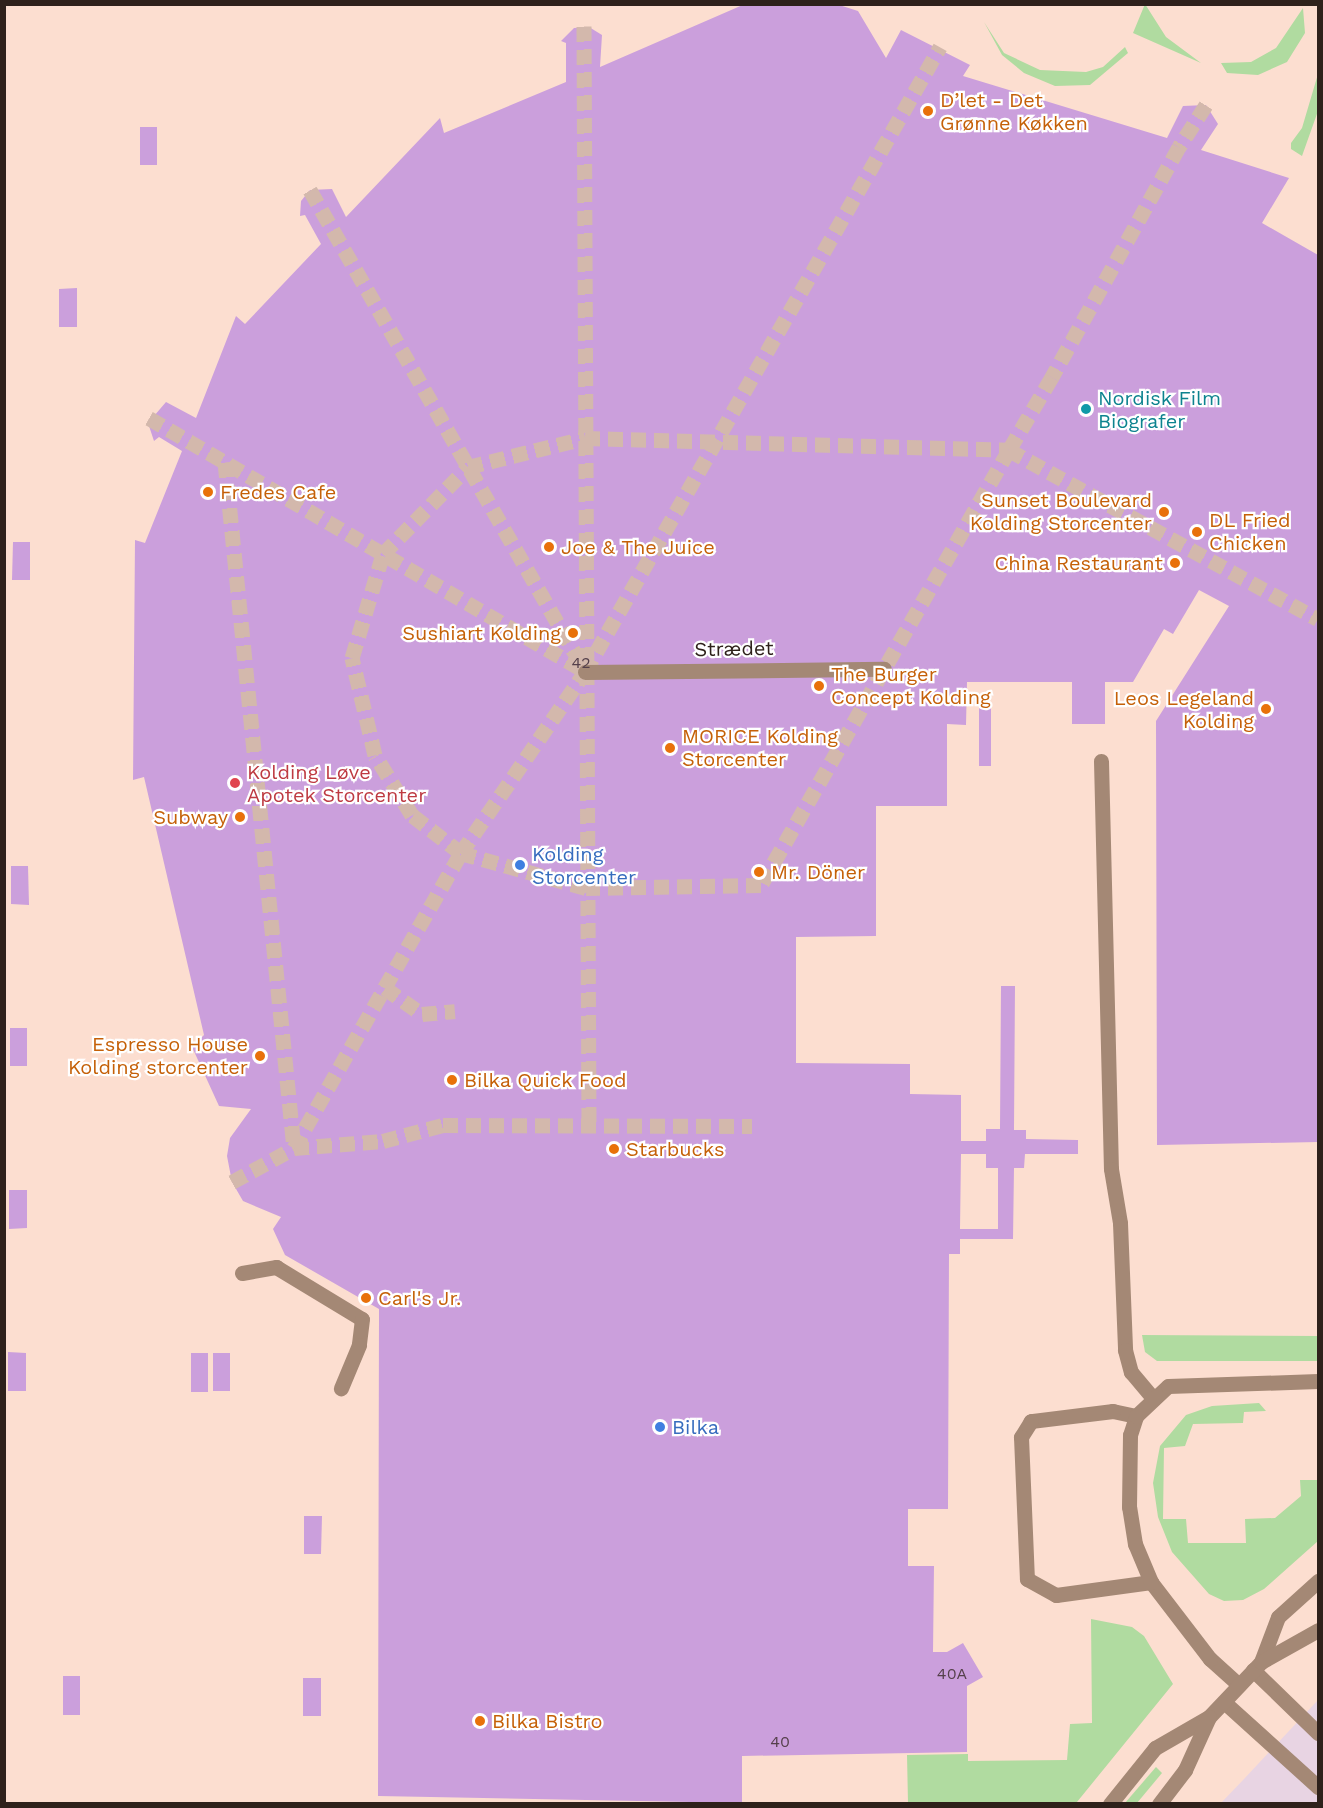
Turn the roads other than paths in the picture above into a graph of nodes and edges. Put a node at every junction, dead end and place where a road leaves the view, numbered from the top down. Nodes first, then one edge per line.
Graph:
1 (884, 669) dead end
2 (585, 672) tunnel mouth
3 (1101, 761) dead end
4 (242, 1274) dead end
5 (1318, 1381) edge
6 (341, 1388) dead end
7 (1152, 1397) junction
8 (1136, 1416) junction
9 (1318, 1581) edge
10 (1151, 1582) junction
11 (1318, 1630) edge
12 (1257, 1666) junction
13 (1239, 1684) junction
14 (1224, 1702) junction
15 (1209, 1717) junction
16 (1318, 1733) edge
17 (1318, 1786) edge
18 (1110, 1803) edge
19 (1159, 1803) edge

1 - 2 street, Strædet
3 - 7 street
4 - 6 street
5 - 7 street
7 - 8 street
8 - 10 street
8 - 10 street
9 - 12 street
10 - 13 street
11 - 12 street
12 - 13 street
12 - 16 street
13 - 14 street
14 - 15 street
14 - 17 street
15 - 18 street
15 - 19 street

